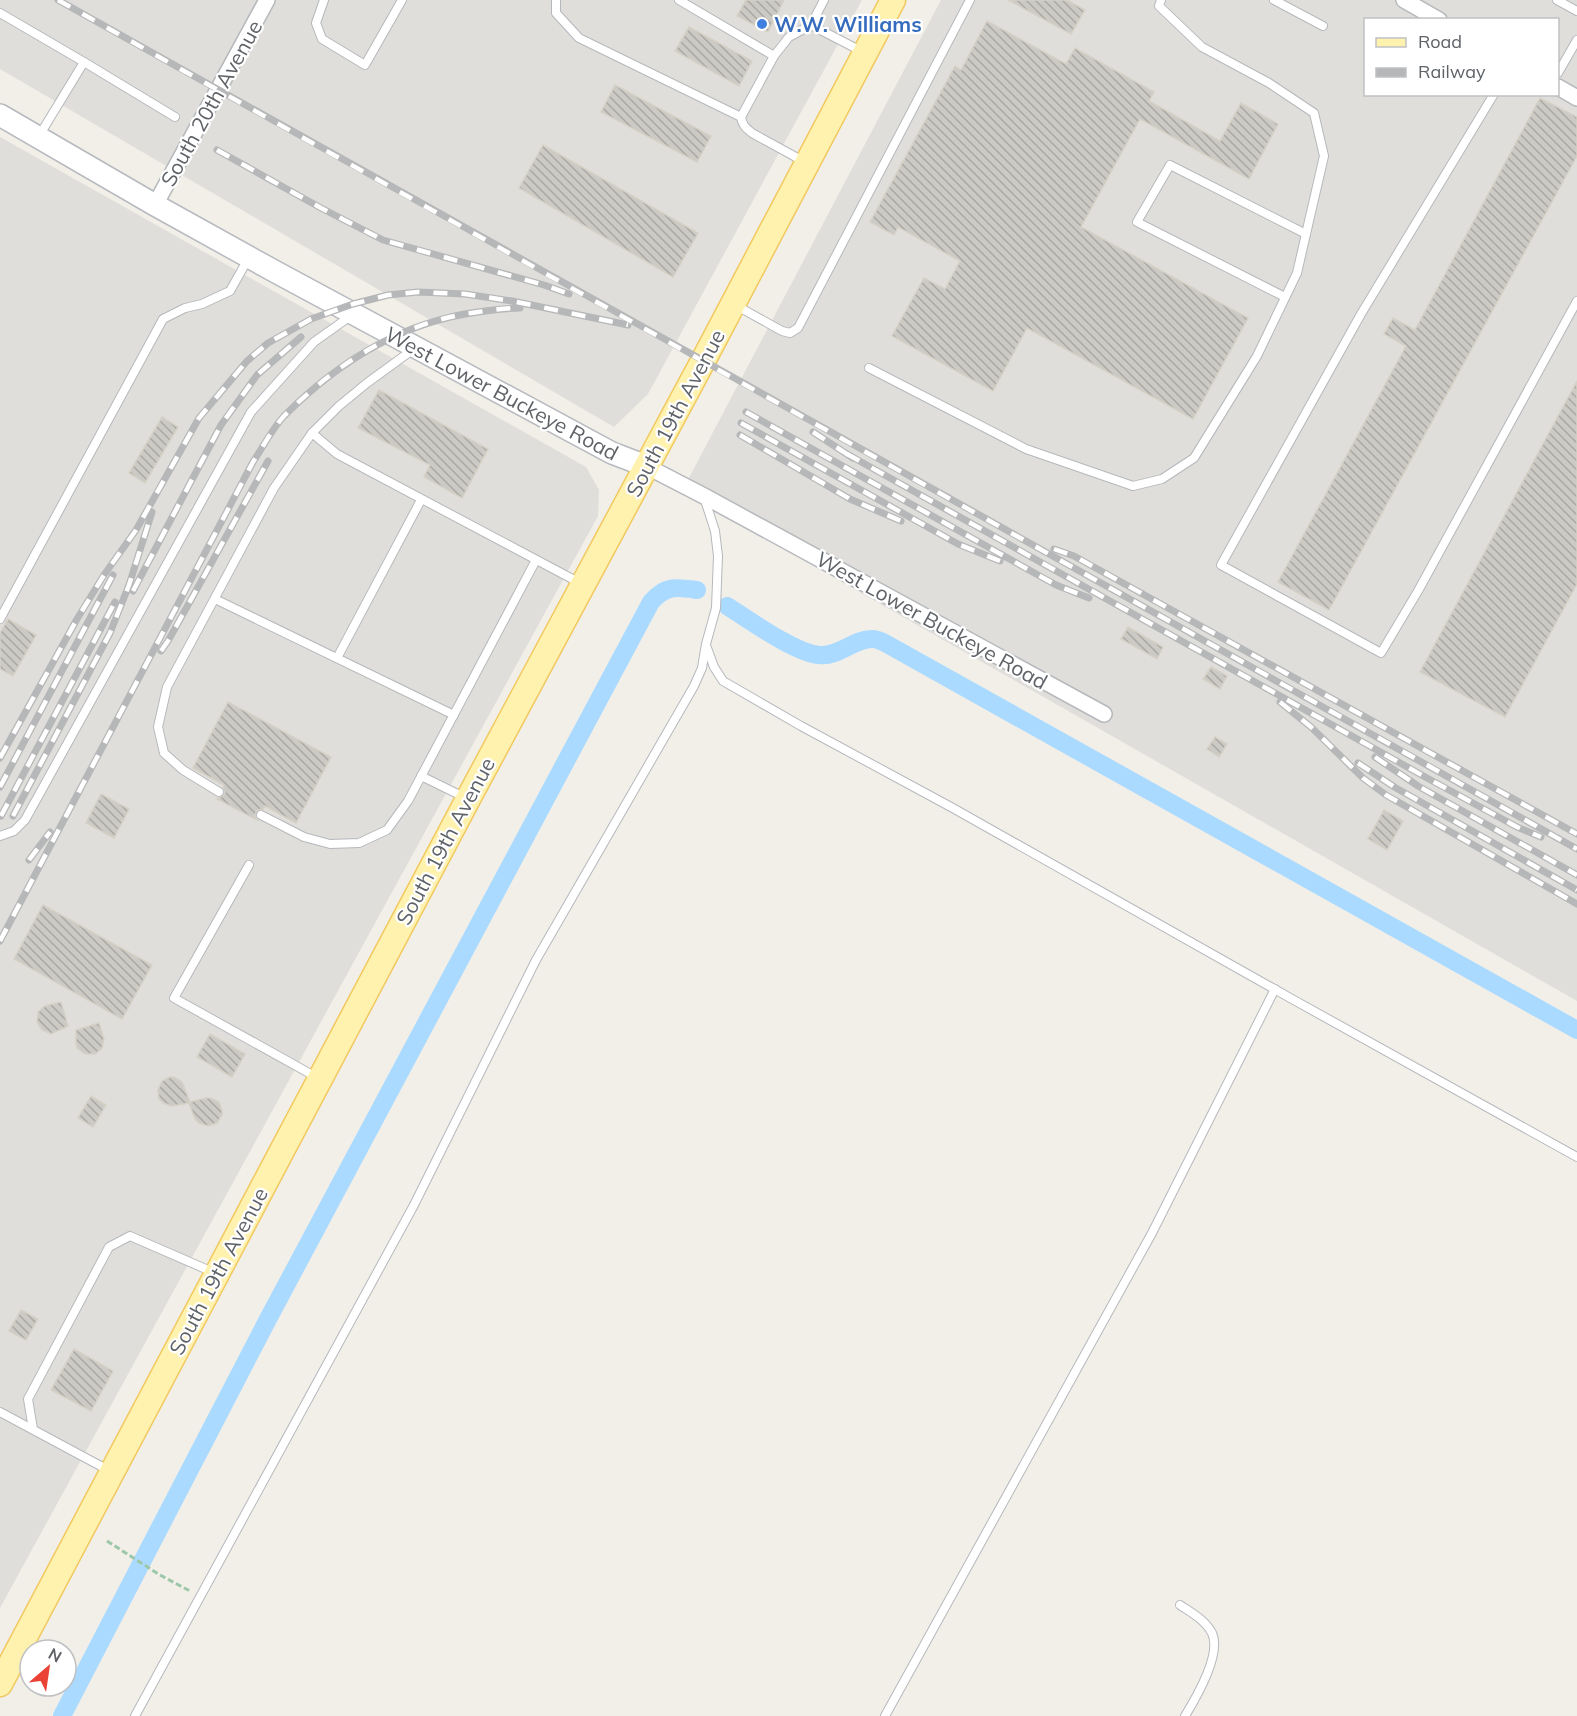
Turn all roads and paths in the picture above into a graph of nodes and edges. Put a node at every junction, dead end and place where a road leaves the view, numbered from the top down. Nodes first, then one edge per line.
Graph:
1 (267, 0) edge
2 (324, 0) edge
3 (402, 0) edge
4 (556, 0) edge
5 (679, 0) edge
6 (824, 0) edge
7 (893, 0) edge
8 (970, 0) edge
9 (1161, 0) edge
10 (1274, 0) edge
11 (1404, 0) edge
12 (1557, 0) edge
13 (1577, 11) edge
14 (0, 13) edge
15 (1436, 18) edge
16 (811, 25) junction
17 (1323, 26) dead end
18 (1577, 40) edge
19 (865, 54) junction
20 (774, 56) junction
21 (84, 62) junction
22 (1559, 71) edge
23 (1559, 88) edge
24 (1493, 96) edge
25 (1577, 98) edge
26 (0, 115) edge
27 (175, 117) dead end
28 (741, 117) junction
29 (38, 137) junction
30 (807, 164) junction
31 (155, 205) junction
32 (1306, 234) junction
33 (249, 257) junction
34 (1285, 297) junction
35 (1577, 301) edge
36 (733, 304) junction
37 (354, 314) junction
38 (416, 348) junction
39 (869, 368) dead end
40 (312, 433) junction
41 (646, 466) junction
42 (704, 496) junction
43 (421, 500) junction
44 (536, 560) junction
45 (582, 585) junction
46 (215, 599) junction
47 (0, 619) edge
48 (706, 644) junction
49 (337, 658) junction
50 (1104, 714) dead end
51 (454, 715) junction
52 (421, 776) junction
53 (219, 792) dead end
54 (468, 799) junction
55 (261, 815) dead end
56 (0, 836) edge
57 (249, 865) dead end
58 (1275, 989) junction
59 (320, 1078) junction
60 (1577, 1157) edge
61 (216, 1274) junction
62 (0, 1412) edge
63 (33, 1429) junction
64 (112, 1471) junction
65 (107, 1541) dead end
66 (200, 1596) junction
67 (1180, 1605) dead end
68 (0, 1684) edge
69 (135, 1716) edge
70 (885, 1716) edge
71 (1185, 1716) edge

1 - 31 street, South 20th Avenue
2 - 3 lane
4 - 28 lane
5 - 20 lane
6 - 16 lane
7 - 19 main road, South 19th Avenue
8 - 36 lane
9 - 32 lane
10 - 17 lane
11 - 15 street
12 - 13 lane
14 - 21 lane
16 - 19 lane
16 - 20 lane
18 - 22 lane
19 - 30 main road, South 19th Avenue
20 - 28 lane
21 - 27 lane
21 - 29 lane
23 - 25 street
24 - 35 lane
26 - 29 main road, West Lower Buckeye Road
28 - 30 lane
29 - 31 main road, West Lower Buckeye Road
30 - 36 main road, South 19th Avenue
31 - 33 main road, West Lower Buckeye Road
32 - 34 lane
32 - 34 lane
33 - 37 main road, West Lower Buckeye Road
33 - 47 lane
34 - 39 lane
36 - 41 main road, South 19th Avenue
37 - 38 main road, West Lower Buckeye Road
37 - 56 lane
38 - 40 lane
38 - 41 main road, West Lower Buckeye Road
40 - 43 lane
40 - 46 lane
41 - 42 street, West Lower Buckeye Road
41 - 45 main road, South 19th Avenue
42 - 48 lane
42 - 50 street, West Lower Buckeye Road
43 - 44 lane
43 - 49 lane
44 - 45 lane
44 - 51 lane
45 - 54 main road, South 19th Avenue
46 - 49 lane
46 - 53 lane
48 - 58 lane
48 - 66 lane
49 - 51 lane
51 - 52 lane
52 - 54 lane
52 - 55 lane
54 - 59 main road, South 19th Avenue
57 - 59 lane
58 - 60 lane
58 - 70 lane
59 - 61 main road, South 19th Avenue
61 - 63 lane
61 - 64 main road, South 19th Avenue
62 - 63 lane
63 - 64 lane
64 - 68 main road, South 19th Avenue
65 - 66 path
66 - 69 lane
67 - 71 lane

